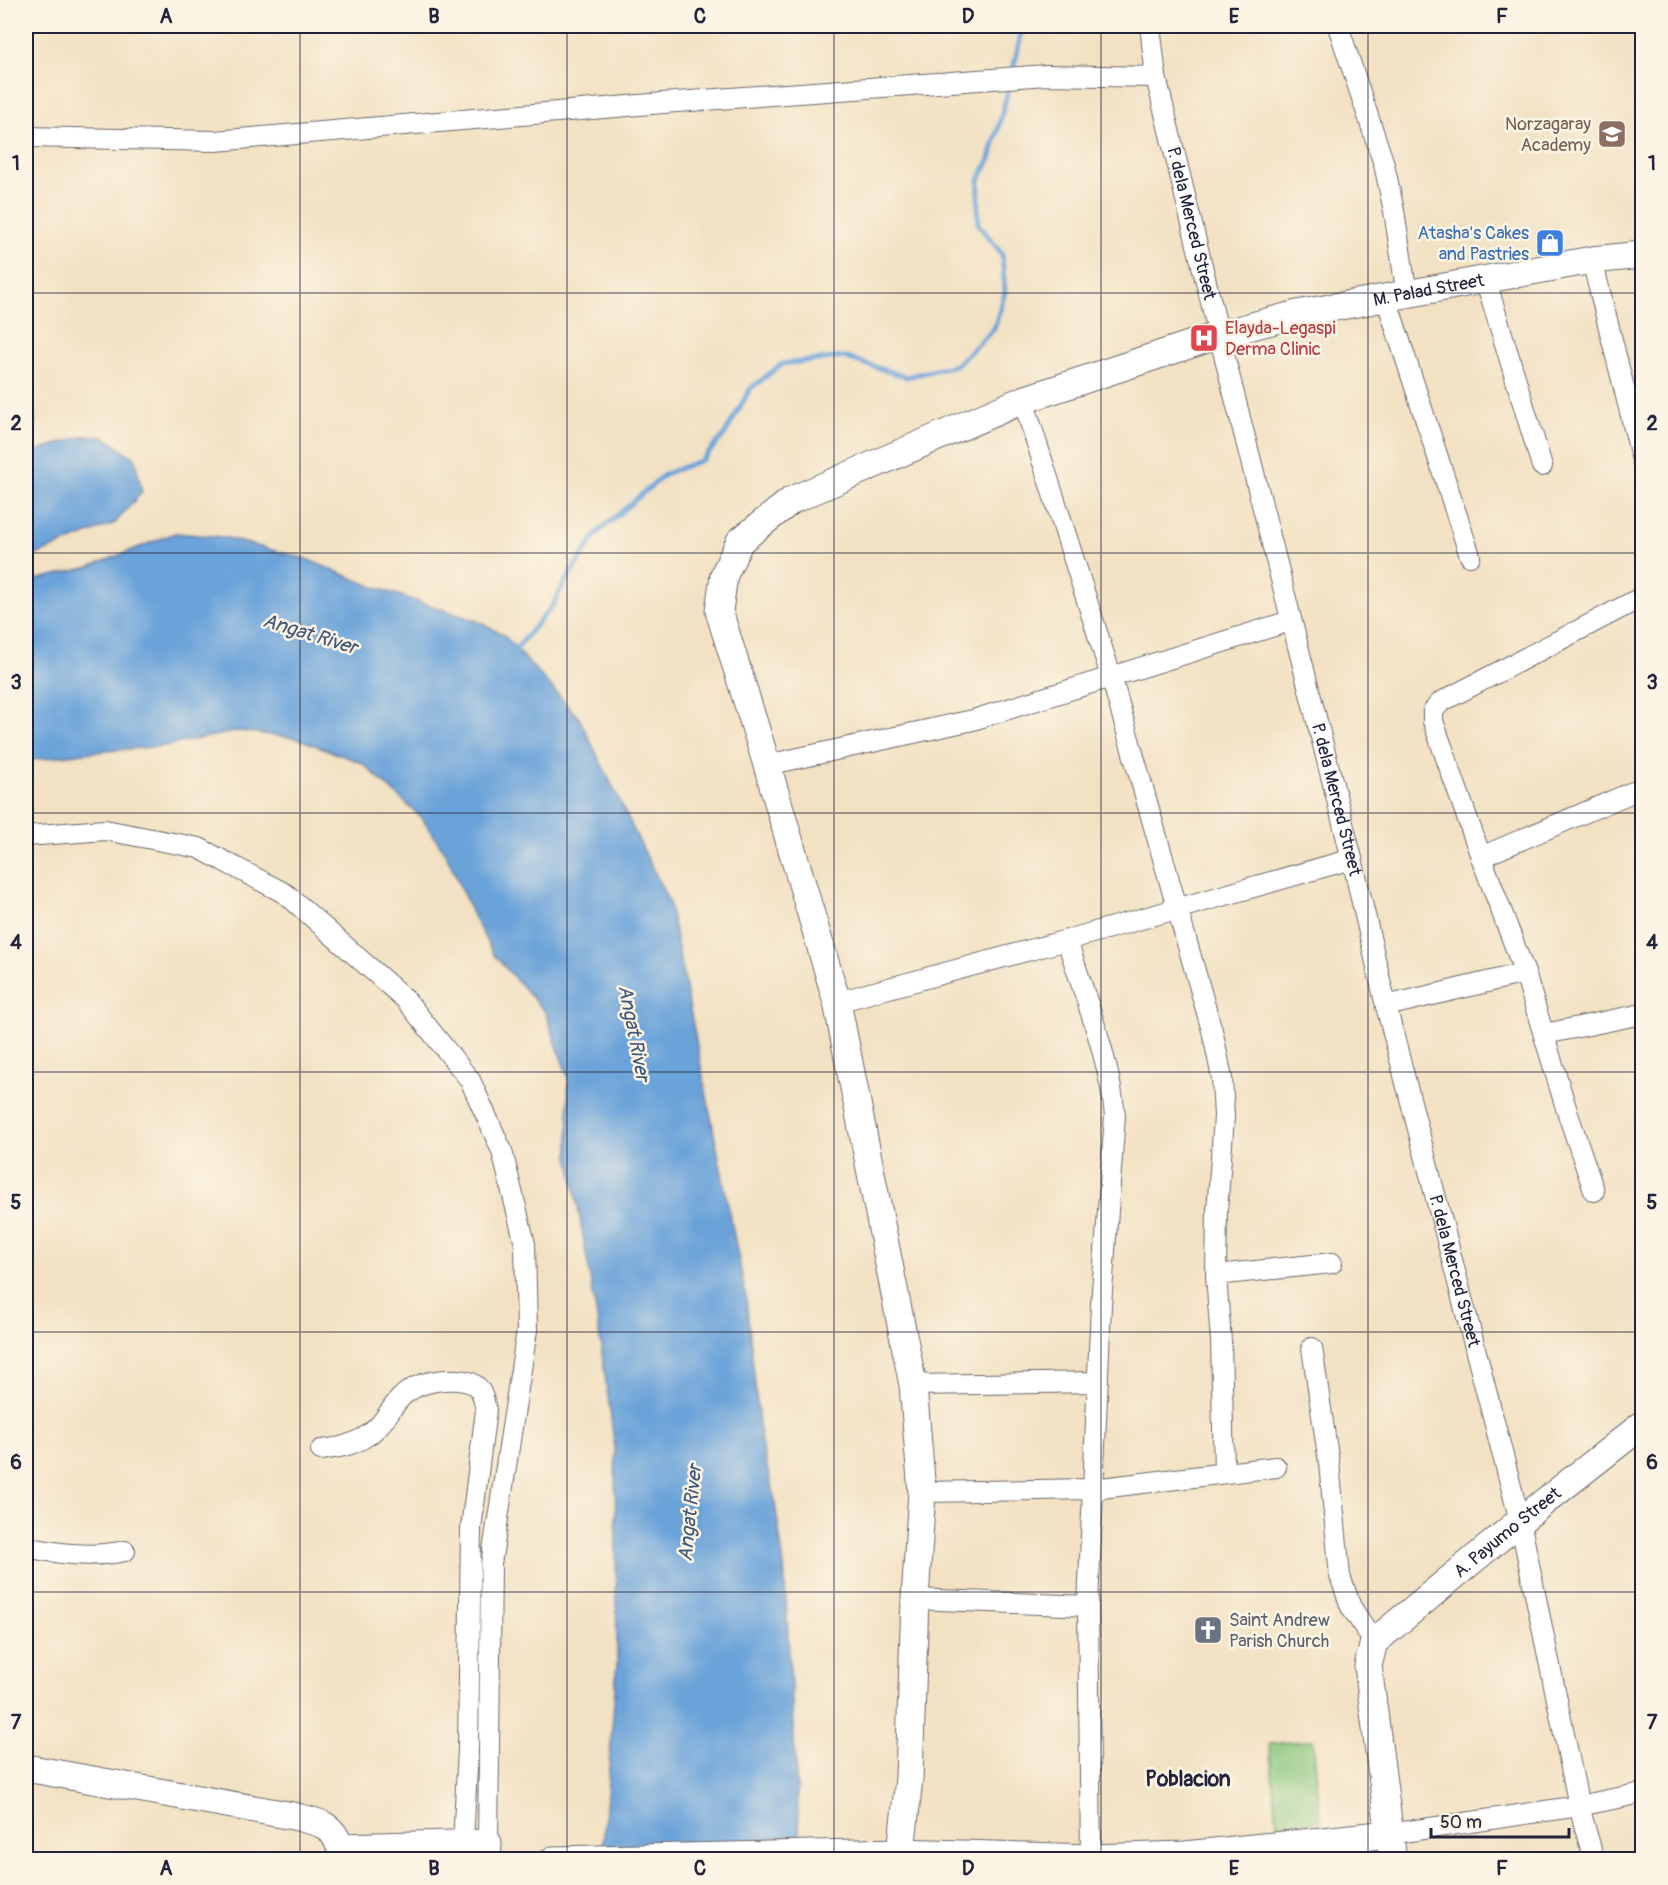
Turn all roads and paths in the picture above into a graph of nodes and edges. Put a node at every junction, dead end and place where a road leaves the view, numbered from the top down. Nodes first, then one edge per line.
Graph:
1 (1150, 26) edge
2 (1338, 26) edge
3 (1156, 77) junction
4 (26, 137) edge
5 (1642, 255) edge
6 (1592, 260) junction
7 (1486, 281) junction
8 (1396, 296) junction
9 (1219, 335) junction
10 (1023, 400) junction
11 (1642, 460) edge
12 (1542, 466) dead end
13 (1470, 556) dead end
14 (1642, 597) edge
15 (1290, 621) junction
16 (1111, 676) junction
17 (767, 765) junction
18 (1642, 788) edge
19 (26, 836) edge
20 (1481, 857) junction
21 (1352, 859) junction
22 (1176, 909) junction
23 (1066, 940) junction
24 (1525, 973) junction
25 (837, 1002) junction
26 (1386, 1006) junction
27 (1642, 1014) edge
28 (1545, 1034) junction
29 (1594, 1191) dead end
30 (1332, 1263) dead end
31 (1216, 1275) junction
32 (1312, 1348) dead end
33 (1098, 1382) junction
34 (913, 1385) junction
35 (1642, 1425) edge
36 (321, 1450) dead end
37 (1276, 1467) dead end
38 (1224, 1472) junction
39 (1094, 1489) junction
40 (922, 1492) junction
41 (1520, 1521) junction
42 (26, 1547) edge
43 (125, 1551) dead end
44 (915, 1599) junction
45 (1088, 1606) junction
46 (1374, 1642) junction
47 (26, 1768) edge
48 (1642, 1793) edge
49 (1579, 1806) junction
50 (1391, 1847) edge
51 (479, 1849) edge
52 (341, 1853) edge
53 (901, 1856) edge
54 (1185, 1857) edge
55 (1090, 1858) junction
56 (1052, 1859) edge
57 (553, 1860) edge
58 (1594, 1860) edge

1 - 3 street, P. dela Merced Street
2 - 8 street
3 - 4 street
3 - 9 street, P. dela Merced Street
5 - 6 street, M. Palad Street
6 - 7 street, M. Palad Street
6 - 11 street
7 - 8 street, M. Palad Street
7 - 12 street
8 - 9 street, M. Palad Street
8 - 13 street
9 - 10 street, M. Palad Street
9 - 15 street, P. dela Merced Street
10 - 16 street
10 - 17 street, M. Palad Street
14 - 20 street
15 - 16 street
15 - 21 street, P. dela Merced Street
16 - 17 street
16 - 22 street
17 - 25 street, M. Palad Street
18 - 20 street
19 - 51 street
20 - 24 street
21 - 22 street
21 - 26 street, P. dela Merced Street
22 - 23 street
22 - 31 street
23 - 25 street
23 - 33 street
24 - 26 street
24 - 28 street
25 - 34 street, M. Palad Street
26 - 41 street, P. dela Merced Street
27 - 28 street
28 - 29 street
30 - 31 street
31 - 38 street
32 - 46 street
33 - 34 street
33 - 39 street
34 - 40 street, M. Palad Street
35 - 41 street, A. Payumo Street
36 - 51 street
37 - 38 street
38 - 39 street
39 - 40 street
39 - 45 street
40 - 44 street, M. Palad Street
41 - 46 street, A. Payumo Street
41 - 49 street, P. dela Merced Street
42 - 43 street
44 - 45 street
44 - 53 street, M. Palad Street
45 - 55 street
46 - 50 street
47 - 52 street
48 - 49 street
49 - 50 street
49 - 58 street, P. dela Merced Street
50 - 54 street
51 - 52 street
53 - 56 street
53 - 57 street
54 - 55 street
55 - 56 street

